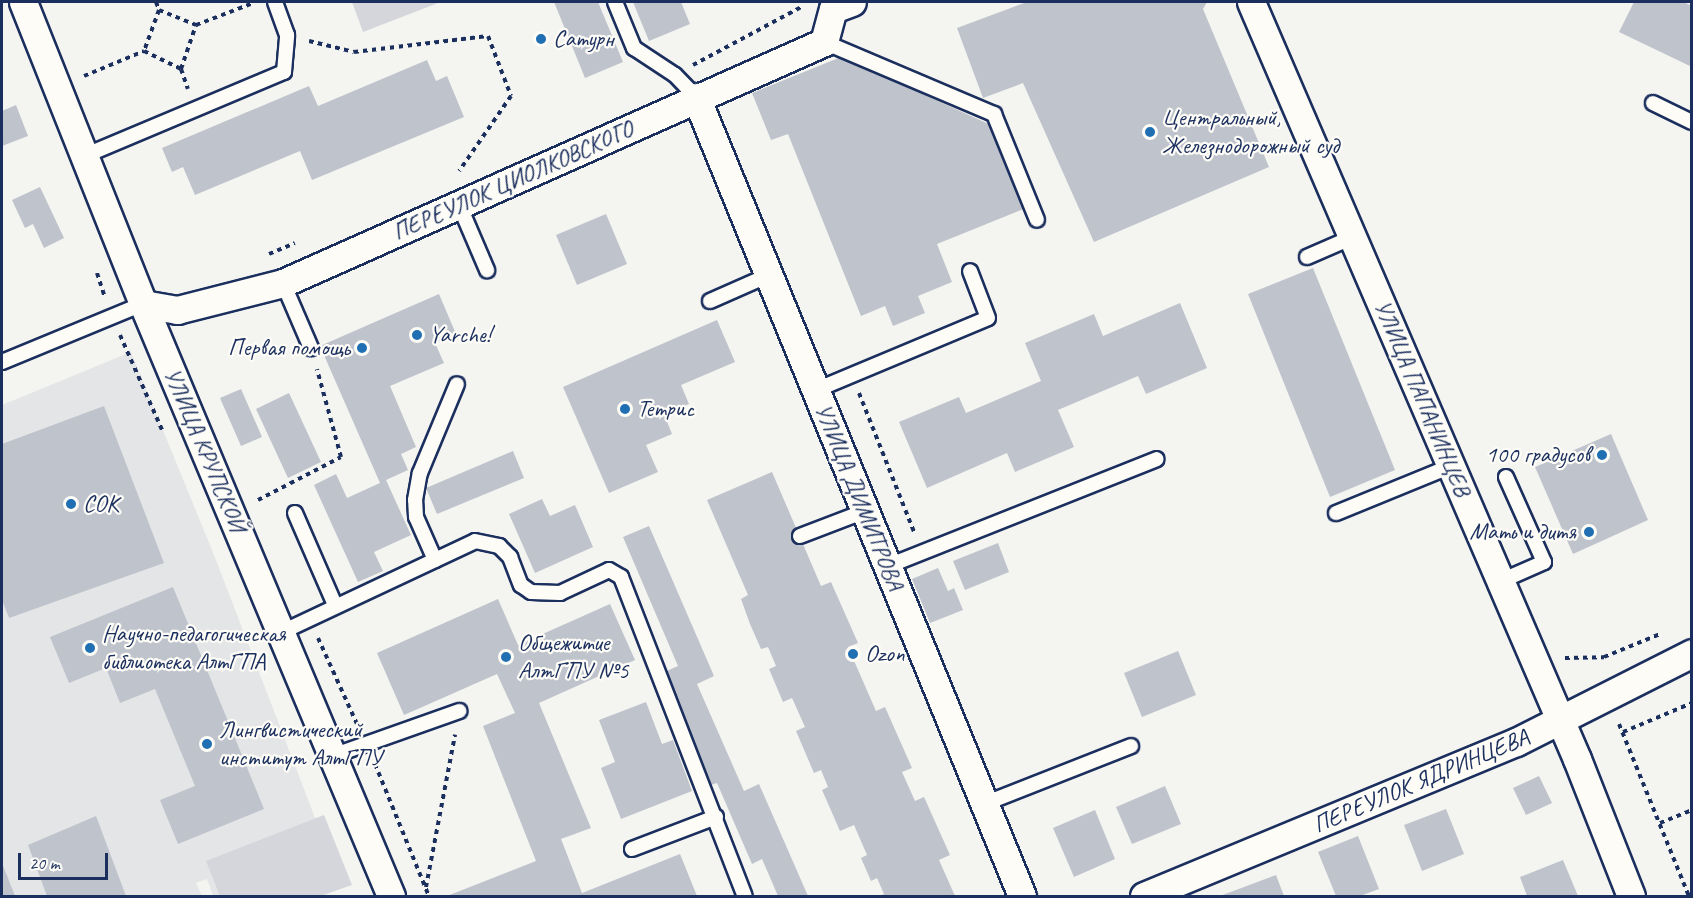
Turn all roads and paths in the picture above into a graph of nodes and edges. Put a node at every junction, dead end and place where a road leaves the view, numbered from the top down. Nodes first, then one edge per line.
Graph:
1 (23, 2) edge
2 (156, 2) edge
3 (257, 2) edge
4 (275, 2) edge
5 (615, 2) edge
6 (812, 2) edge
7 (852, 2) edge
8 (1251, 2) edge
9 (159, 10) junction
10 (196, 25) junction
11 (287, 35) junction
12 (824, 42) junction
13 (144, 51) junction
14 (181, 69) junction
15 (675, 75) junction
16 (79, 78) dead end
17 (696, 97) junction
18 (1653, 103) dead end
19 (196, 109) junction
20 (1692, 122) edge
21 (84, 156) junction
22 (469, 167) dead end
23 (458, 172) junction
24 (448, 177) dead end
25 (460, 207) junction
26 (1037, 220) dead end
27 (1353, 237) junction
28 (299, 242) dead end
29 (267, 255) dead end
30 (1307, 257) dead end
31 (487, 270) dead end
32 (970, 271) dead end
33 (769, 275) junction
34 (283, 283) junction
35 (710, 301) dead end
36 (143, 304) junction
37 (311, 348) joint
38 (2, 362) edge
39 (852, 375) junction
40 (457, 384) dead end
41 (816, 390) junction
42 (1157, 459) dead end
43 (1451, 466) junction
44 (1506, 477) dead end
45 (258, 500) dead end
46 (865, 511) junction
47 (295, 513) dead end
48 (1336, 513) dead end
49 (919, 531) dead end
50 (800, 536) dead end
51 (435, 560) junction
52 (888, 566) junction
53 (1501, 581) junction
54 (335, 605) junction
55 (1670, 630) dead end
56 (282, 632) junction
57 (1692, 652) edge
58 (1592, 660) dead end
59 (1692, 703) edge
60 (459, 711) joint
61 (1558, 720) junction
62 (1619, 724) dead end
63 (1623, 732) junction
64 (1131, 746) dead end
65 (334, 755) junction
66 (984, 804) junction
67 (1692, 810) edge
68 (716, 817) junction
69 (1660, 823) junction
70 (632, 849) dead end
71 (426, 888) dead end
72 (385, 895) edge
73 (745, 897) edge
74 (1022, 897) edge
75 (1144, 897) edge
76 (1631, 897) edge
77 (1689, 897) edge

1 - 21 street, УЛИЦА КРУПСКОЙ
2 - 9 path
3 - 10 path
4 - 11 lane
5 - 15 lane
6 - 15 path
7 - 12 street
8 - 27 street, УЛИЦА ПАПАНИНЦЕВ
9 - 10 path
9 - 13 path
10 - 14 path
11 - 19 lane
11 - 23 path
12 - 17 street, ПЕРЕУЛОК ЦИОЛКОВСКОГО
12 - 26 lane
13 - 14 path
13 - 16 path
14 - 19 path
15 - 17 lane
17 - 25 street, ПЕРЕУЛОК ЦИОЛКОВСКОГО
17 - 33 street, УЛИЦА ДИМИТРОВА
18 - 20 lane
19 - 21 lane
21 - 36 street, УЛИЦА КРУПСКОЙ
22 - 23 path
23 - 24 path
25 - 31 lane
25 - 34 street, ПЕРЕУЛОК ЦИОЛКОВСКОГО
27 - 30 lane
27 - 43 street, УЛИЦА ПАПАНИНЦЕВ
28 - 29 path
32 - 39 lane
33 - 35 lane
33 - 41 street, УЛИЦА ДИМИТРОВА
34 - 36 street, ПЕРЕУЛОК ЦИОЛКОВСКОГО
34 - 37 lane
36 - 38 lane
36 - 56 street, УЛИЦА КРУПСКОЙ
37 - 45 path
39 - 41 lane
39 - 49 path
40 - 51 lane
41 - 46 street, УЛИЦА ДИМИТРОВА
42 - 52 lane
43 - 48 lane
43 - 53 street, УЛИЦА ПАПАНИНЦЕВ
44 - 53 lane
46 - 50 lane
46 - 52 street, УЛИЦА ДИМИТРОВА
47 - 54 lane
51 - 54 lane
51 - 68 lane
52 - 66 street, УЛИЦА ДИМИТРОВА
53 - 61 street, УЛИЦА ПАПАНИНЦЕВ
54 - 56 lane
55 - 58 path
56 - 65 street, УЛИЦА КРУПСКОЙ
57 - 61 street, ПЕРЕУЛОК ЯДРИНЦЕВА
59 - 63 path
60 - 65 lane
60 - 71 path
61 - 75 street, ПЕРЕУЛОК ЯДРИНЦЕВА
61 - 76 street, УЛИЦА ПАПАНИНЦЕВ
62 - 63 path
63 - 69 path
64 - 66 lane
65 - 72 street, УЛИЦА КРУПСКОЙ
66 - 74 street, УЛИЦА ДИМИТРОВА
67 - 69 path
68 - 70 lane
68 - 73 lane
69 - 77 path

